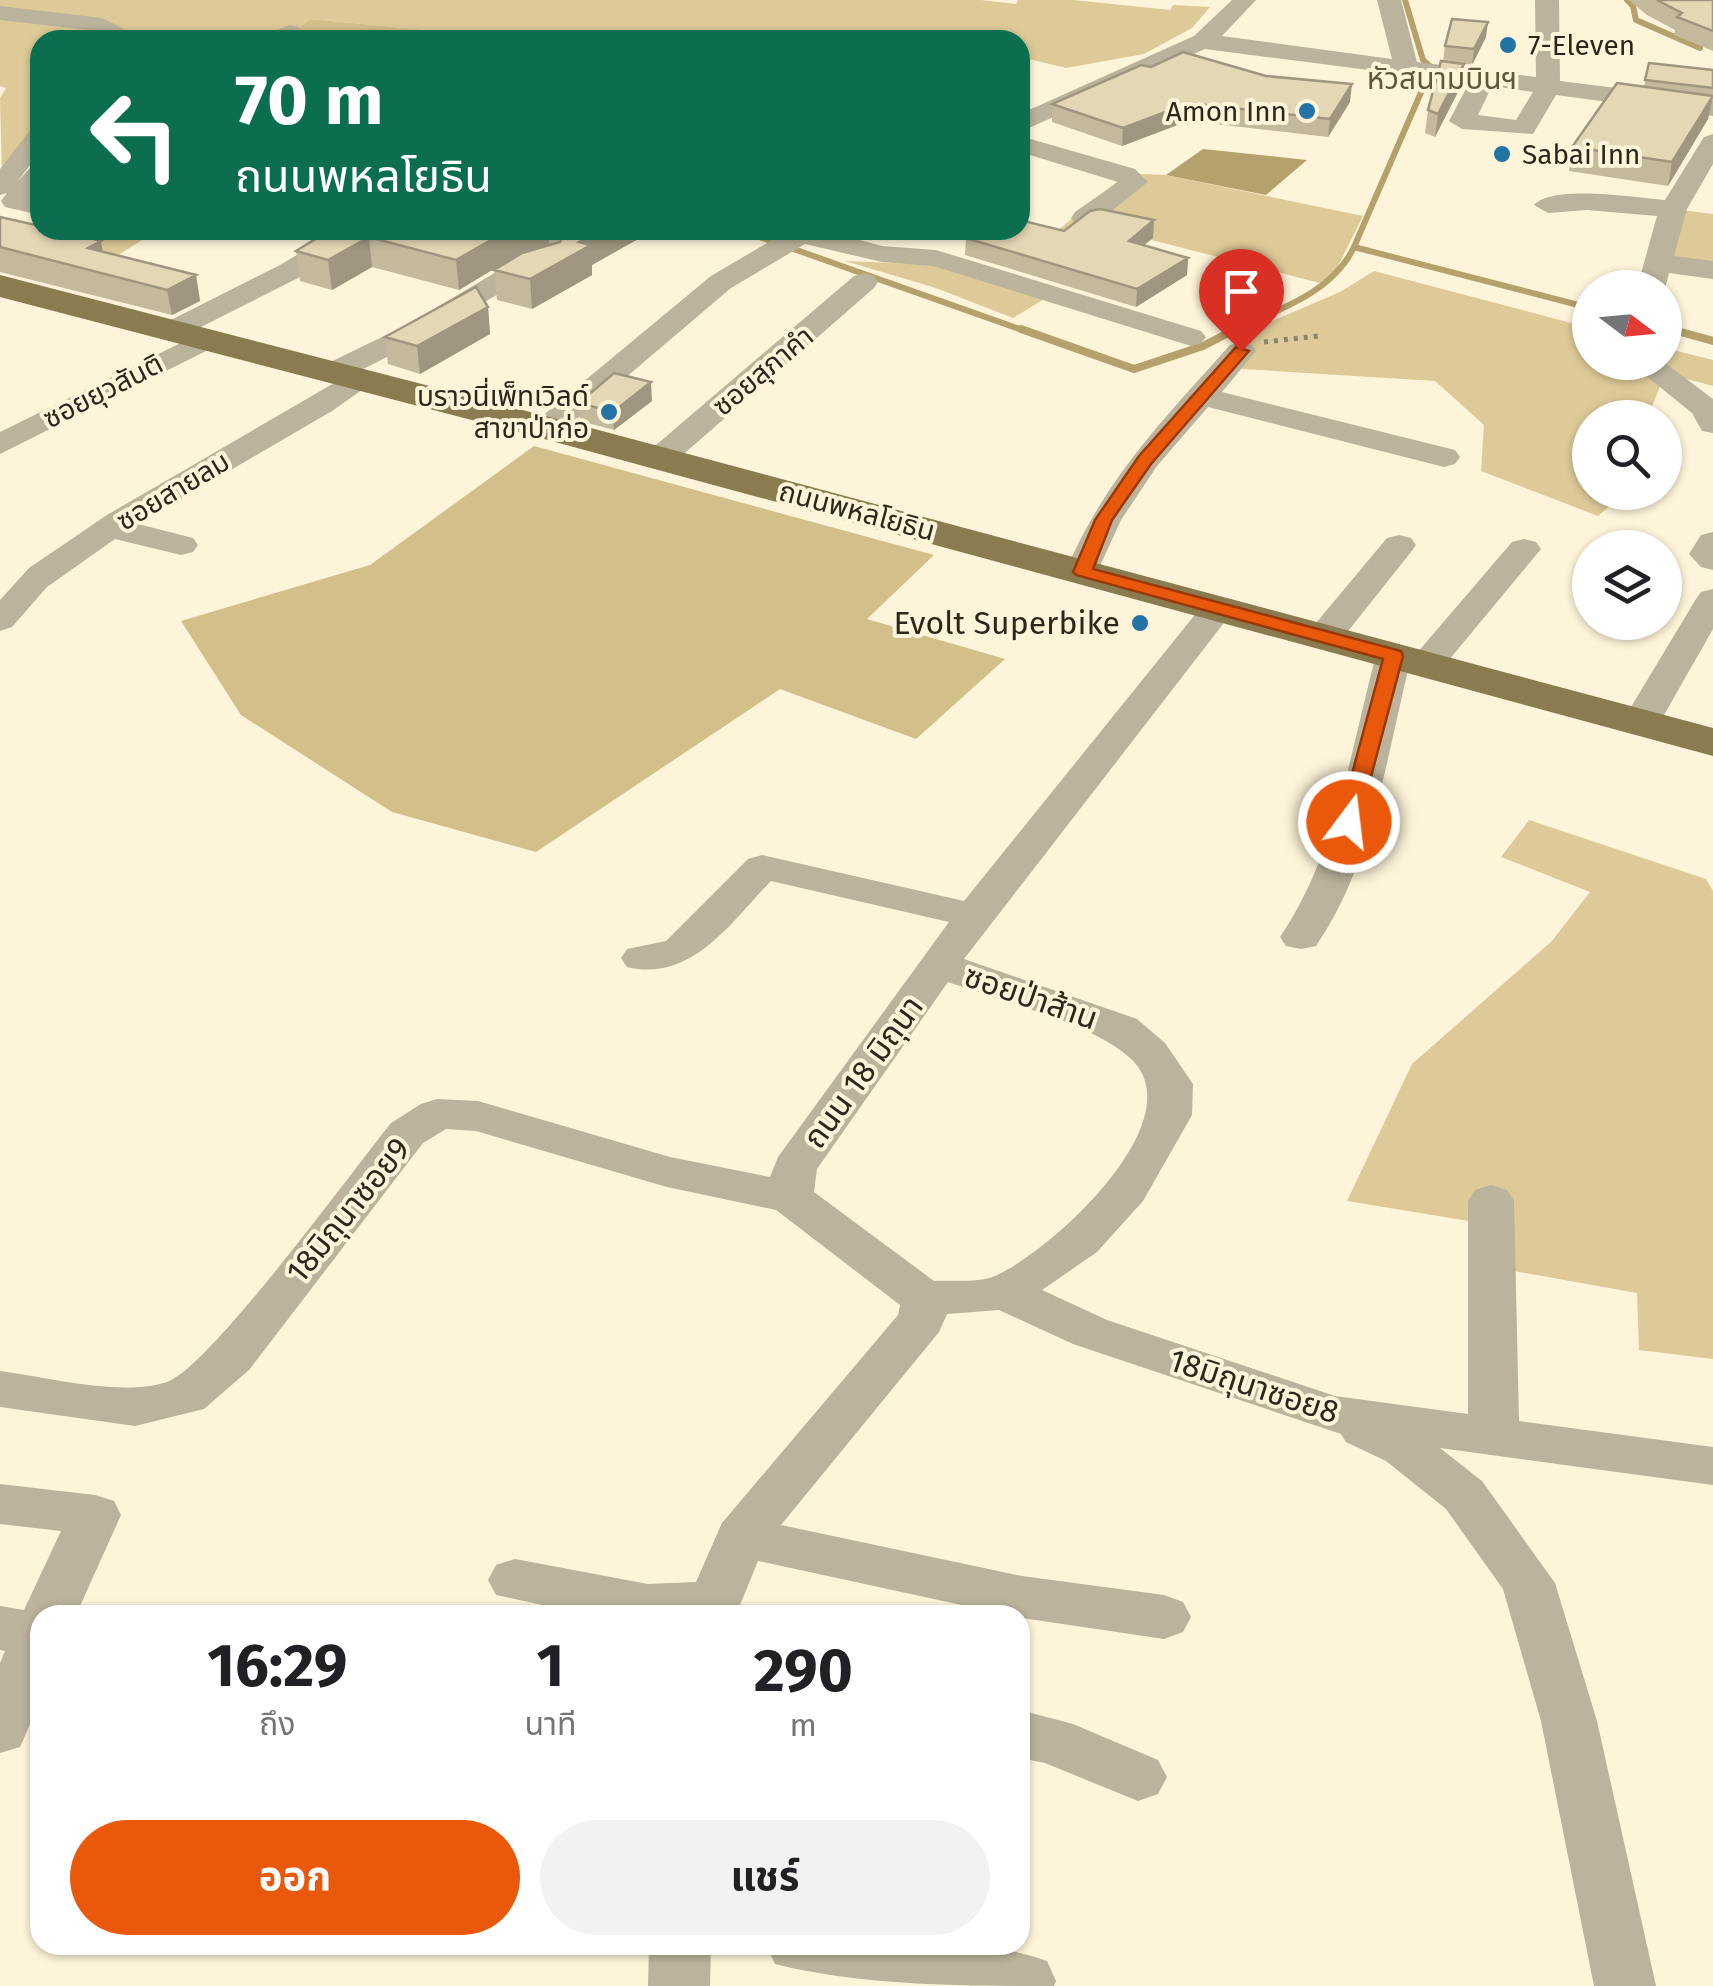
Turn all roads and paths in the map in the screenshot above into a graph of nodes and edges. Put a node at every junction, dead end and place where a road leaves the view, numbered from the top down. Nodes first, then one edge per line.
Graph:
1 (1244, 0) edge
2 (1389, 0) edge
3 (1547, 0) edge
4 (0, 13) edge
5 (113, 30) edge
6 (1202, 41) junction
7 (1321, 57) junction
8 (1362, 62) junction
9 (1406, 68) junction
10 (1484, 78) junction
11 (1306, 79) edge
12 (1340, 86) edge
13 (1548, 87) junction
14 (1713, 108) edge
15 (1030, 119) edge
16 (1030, 120) edge
17 (1071, 128) edge
18 (1713, 142) edge
19 (30, 147) edge
20 (1030, 147) edge
21 (30, 184) edge
22 (0, 187) edge
23 (1676, 204) junction
24 (1713, 204) edge
25 (1548, 205) dead end
26 (30, 213) edge
27 (1085, 218) edge
28 (342, 240) edge
29 (792, 240) edge
30 (800, 240) edge
31 (551, 262) edge
32 (1656, 270) edge
33 (1713, 270) edge
34 (1682, 273) edge
35 (864, 282) dead end
36 (0, 286) edge
37 (190, 335) junction
38 (1318, 336) dead end
39 (1191, 337) dead end
40 (1241, 351) joint
41 (347, 376) junction
42 (1667, 380) edge
43 (1202, 396) junction
44 (1713, 424) edge
45 (547, 428) junction
46 (0, 444) edge
47 (1444, 457) dead end
48 (660, 458) junction
49 (112, 528) junction
50 (1713, 542) edge
51 (181, 544) dead end
52 (1398, 545) dead end
53 (1524, 549) dead end
54 (1713, 560) edge
55 (0, 569) edge
56 (1082, 572) junction
57 (37, 577) junction
58 (1713, 598) edge
59 (1218, 608) junction
60 (0, 620) edge
61 (1324, 637) junction
62 (1410, 660) junction
63 (1641, 722) junction
64 (1713, 742) edge
65 (974, 916) junction
66 (1301, 936) dead end
67 (642, 958) dead end
68 (940, 965) junction
69 (790, 1197) junction
70 (1491, 1201) dead end
71 (1004, 1293) junction
72 (925, 1299) junction
73 (0, 1389) edge
74 (1332, 1414) junction
75 (1494, 1436) junction
76 (1713, 1466) edge
77 (0, 1504) edge
78 (742, 1537) junction
79 (515, 1580) dead end
80 (54, 1605) edge
81 (648, 1605) edge
82 (712, 1605) edge
83 (1164, 1617) dead end
84 (0, 1628) edge
85 (30, 1632) edge
86 (30, 1658) edge
87 (0, 1730) edge
88 (1030, 1736) edge
89 (1138, 1776) dead end
90 (680, 1955) edge
91 (860, 1955) edge
92 (1025, 1981) dead end
93 (679, 1986) edge
94 (1625, 1986) edge

1 - 6 street
2 - 9 street
3 - 13 street
4 - 5 street
6 - 7 street
6 - 15 street
7 - 8 street
7 - 11 street
8 - 9 street
8 - 12 street
9 - 10 street
10 - 13 street
10 - 13 street
13 - 14 street
16 - 17 street
18 - 23 street
19 - 22 street
20 - 27 street
21 - 26 street
23 - 24 street
23 - 25 street
23 - 32 street
28 - 37 street, ซอยยุวสันติ
29 - 45 street
30 - 39 street
31 - 41 street, ซอยสายลม
33 - 34 street
35 - 48 street, ซอยสุภาคำ
36 - 37 main road, ถนนพหลโยธิน
37 - 41 main road, ถนนพหลโยธิน
37 - 46 street, ซอยยุวสันติ
38 - 40 path
40 - 43 street
41 - 45 main road, ถนนพหลโยธิน
41 - 49 street, ซอยสายลม
42 - 44 street
43 - 47 street
43 - 56 street
45 - 48 main road, ถนนพหลโยธิน
48 - 56 main road, ถนนพหลโยธิน
49 - 51 street
49 - 57 street, ซอยสายลม
50 - 54 street
52 - 61 street
53 - 62 street
55 - 57 street
56 - 59 main road, ถนนพหลโยธิน
57 - 60 street, ซอยสายลม
58 - 63 street
59 - 61 main road, ถนนพหลโยธิน
59 - 65 street, ถนน 18 มิถุนา
61 - 62 main road, ถนนพหลโยธิน
62 - 63 main road, ถนนพหลโยธิน
62 - 66 street
63 - 64 main road, ถนนพหลโยธิน
65 - 67 street
65 - 68 street, ถนน 18 มิถุนา
68 - 69 street, ถนน 18 มิถุนา
68 - 71 street, ซอยป่าส้าน
69 - 72 street
69 - 73 street, 18มิถุนาซอย9
70 - 75 street
71 - 72 street, 18มิถุนาซอย8
71 - 74 street, 18มิถุนาซอย8
72 - 78 street
74 - 75 street, 18มิถุนาซอย8
74 - 94 street
75 - 76 street, 18มิถุนาซอย8
77 - 80 street
78 - 82 street
78 - 83 street
79 - 81 street
84 - 85 street
86 - 87 street
88 - 89 street
90 - 93 street
91 - 92 street

